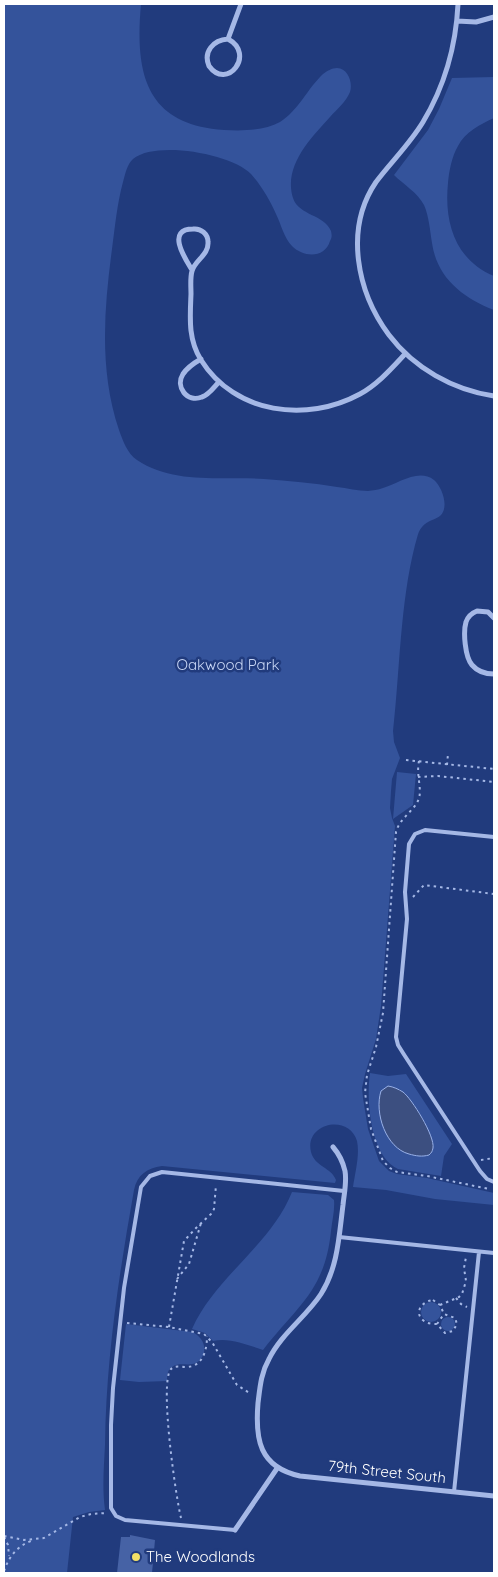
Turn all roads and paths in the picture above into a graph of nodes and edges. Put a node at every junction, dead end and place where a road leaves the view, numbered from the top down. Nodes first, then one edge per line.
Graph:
1 (241, 4) edge
2 (458, 4) edge
3 (494, 17) edge
4 (457, 21) junction
5 (228, 39) junction
6 (192, 270) junction
7 (405, 354) junction
8 (201, 359) junction
9 (219, 382) junction
10 (494, 396) edge
11 (494, 618) edge
12 (494, 674) edge
13 (448, 754) dead end
14 (406, 760) dead end
15 (447, 765) junction
16 (494, 769) edge
17 (418, 777) dead end
18 (494, 782) edge
19 (494, 837) edge
20 (494, 894) edge
21 (405, 898) junction
22 (333, 1147) dead end
23 (494, 1158) edge
24 (473, 1161) junction
25 (217, 1178) junction
26 (494, 1182) edge
27 (344, 1191) junction
28 (201, 1223) junction
29 (339, 1237) junction
30 (467, 1251) junction
31 (479, 1252) junction
32 (494, 1254) edge
33 (176, 1280) junction
34 (456, 1298) junction
35 (440, 1304) junction
36 (473, 1308) junction
37 (444, 1314) junction
38 (120, 1322) junction
39 (437, 1324) junction
40 (169, 1327) junction
41 (207, 1336) junction
42 (259, 1398) junction
43 (278, 1467) junction
44 (454, 1492) junction
45 (494, 1496) edge
46 (113, 1512) junction
47 (182, 1525) junction
48 (235, 1530) joint
49 (4, 1536) edge
50 (37, 1539) junction
51 (7, 1562) junction
52 (4, 1571) edge

1 - 5 street
2 - 4 street
3 - 4 street
4 - 7 street
5 - 5 street
6 - 6 street
6 - 8 street
7 - 9 street
7 - 10 street
8 - 9 street
8 - 9 street
11 - 12 street
13 - 15 path
14 - 15 path
15 - 16 path
17 - 18 path
19 - 21 lane
20 - 21 path
21 - 24 lane
22 - 27 street
23 - 24 path
24 - 26 lane
25 - 27 lane
25 - 28 path
25 - 38 lane
27 - 29 street
28 - 33 path
28 - 33 path
29 - 30 lane
29 - 42 street
30 - 31 lane
30 - 34 path
31 - 32 lane
31 - 36 lane
33 - 40 path
34 - 35 path
34 - 36 path
35 - 37 path
35 - 39 path
36 - 44 lane
37 - 39 path
37 - 39 path
38 - 40 path
38 - 46 lane
40 - 41 path
41 - 42 path
41 - 47 path
42 - 43 street
43 - 44 street, 79th Street South
43 - 48 street
44 - 45 street, 79th Street South
46 - 47 lane
46 - 50 path
47 - 48 lane
49 - 50 path
49 - 51 path
50 - 51 path
51 - 52 path

